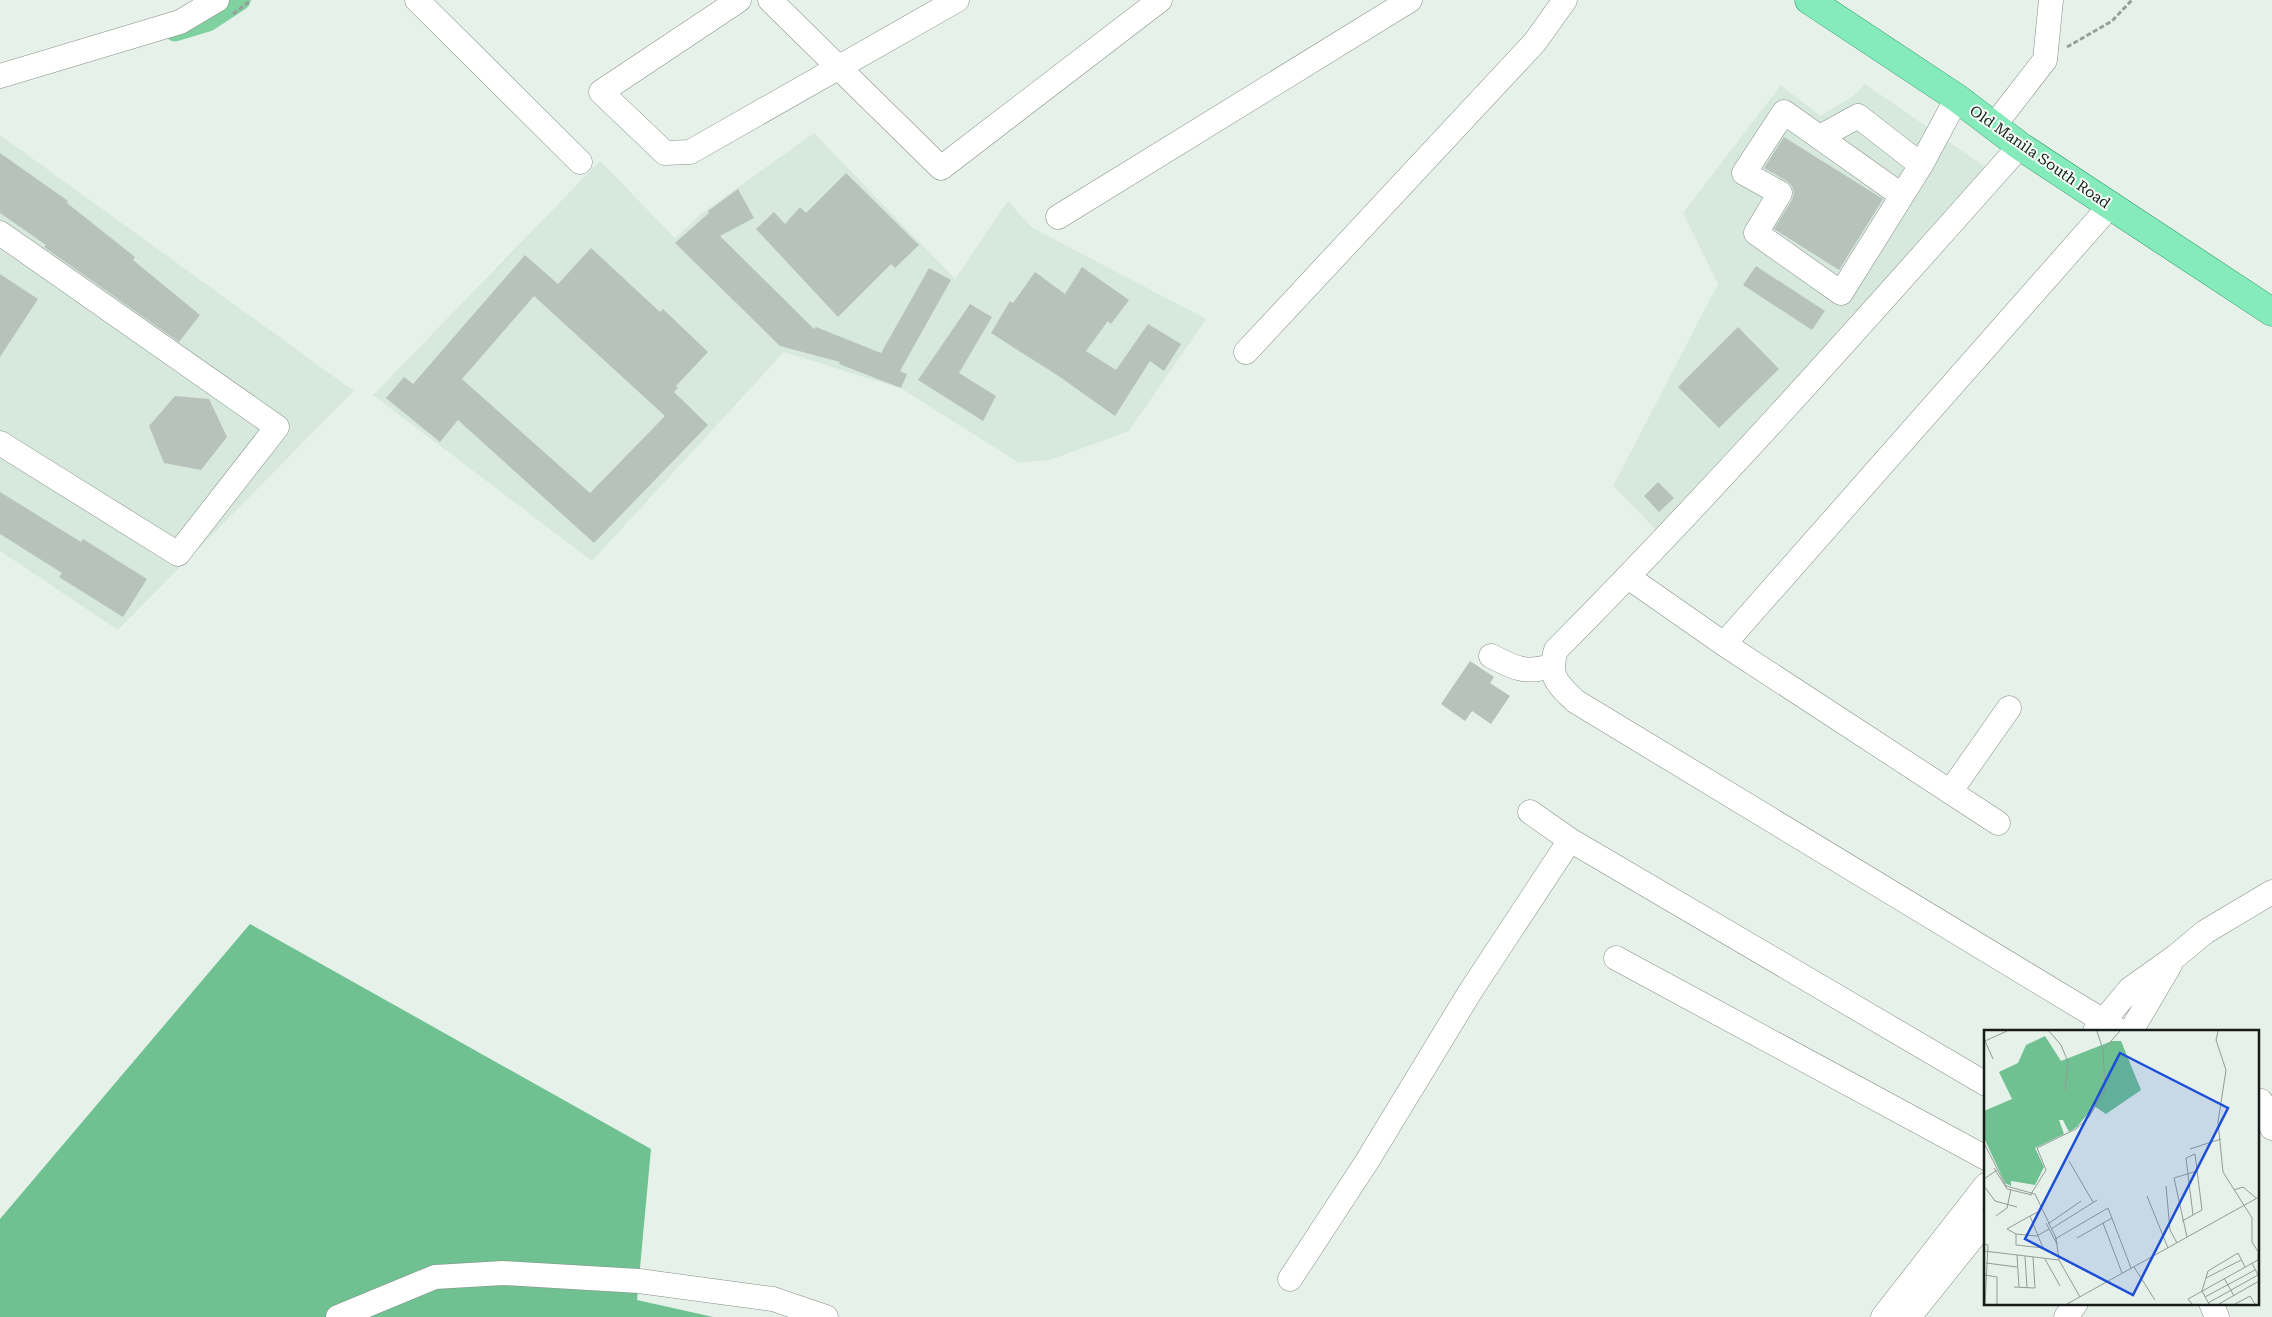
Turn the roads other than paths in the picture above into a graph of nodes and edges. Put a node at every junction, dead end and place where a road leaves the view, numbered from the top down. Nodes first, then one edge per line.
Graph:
1 (217, 0) edge
2 (417, 0) edge
3 (739, 0) edge
4 (770, 0) edge
5 (957, 0) edge
6 (1160, 0) edge
7 (1410, 0) edge
8 (1565, 0) edge
9 (1809, 0) edge
10 (2051, 0) edge
11 (838, 67) junction
12 (0, 76) edge
13 (1957, 98) junction
14 (1993, 127) junction
15 (1820, 137) junction
16 (2020, 146) junction
17 (580, 162) dead end
18 (1921, 165) junction
19 (1901, 195) junction
20 (2110, 206) junction
21 (1058, 217) dead end
22 (0, 233) edge
23 (2272, 312) edge
24 (1246, 352) dead end
25 (0, 443) edge
26 (1628, 577) junction
27 (1724, 644) junction
28 (1492, 656) dead end
29 (1552, 666) junction
30 (2009, 708) dead end
31 (1950, 792) junction
32 (1530, 812) dead end
33 (1998, 822) dead end
34 (1570, 840) junction
35 (2272, 892) edge
36 (2175, 957) junction
37 (1616, 958) dead end
38 (2106, 1027) edge
39 (2132, 1030) edge
40 (1984, 1083) edge
41 (2260, 1102) edge
42 (2272, 1128) edge
43 (1984, 1157) edge
44 (1984, 1187) edge
45 (1984, 1224) edge
46 (1290, 1279) dead end
47 (2075, 1304) edge
48 (2211, 1304) edge
49 (1920, 1313) edge
50 (338, 1317) edge
51 (826, 1317) edge
52 (1883, 1317) edge
53 (2066, 1317) edge
54 (2217, 1317) edge

1 - 12 street
2 - 17 street
3 - 11 street
4 - 11 street
5 - 11 street
6 - 11 street
7 - 21 street
8 - 24 street
9 - 13 main road, Old Manila South Road
10 - 14 street
13 - 14 main road, Old Manila South Road
13 - 18 street
14 - 16 main road, Old Manila South Road
15 - 18 street
15 - 19 street
15 - 19 street
16 - 20 main road, Old Manila South Road
16 - 26 street
18 - 19 street
20 - 23 main road, Old Manila South Road
20 - 27 street
22 - 25 street
26 - 27 street
26 - 29 street
27 - 31 street
28 - 29 street
29 - 38 street
30 - 31 street
31 - 33 street
32 - 34 street
34 - 40 street
34 - 46 street
35 - 36 street
36 - 38 street
36 - 39 street
37 - 43 street
41 - 42 street
44 - 52 street
45 - 49 street
47 - 53 street
48 - 54 street
50 - 51 street

